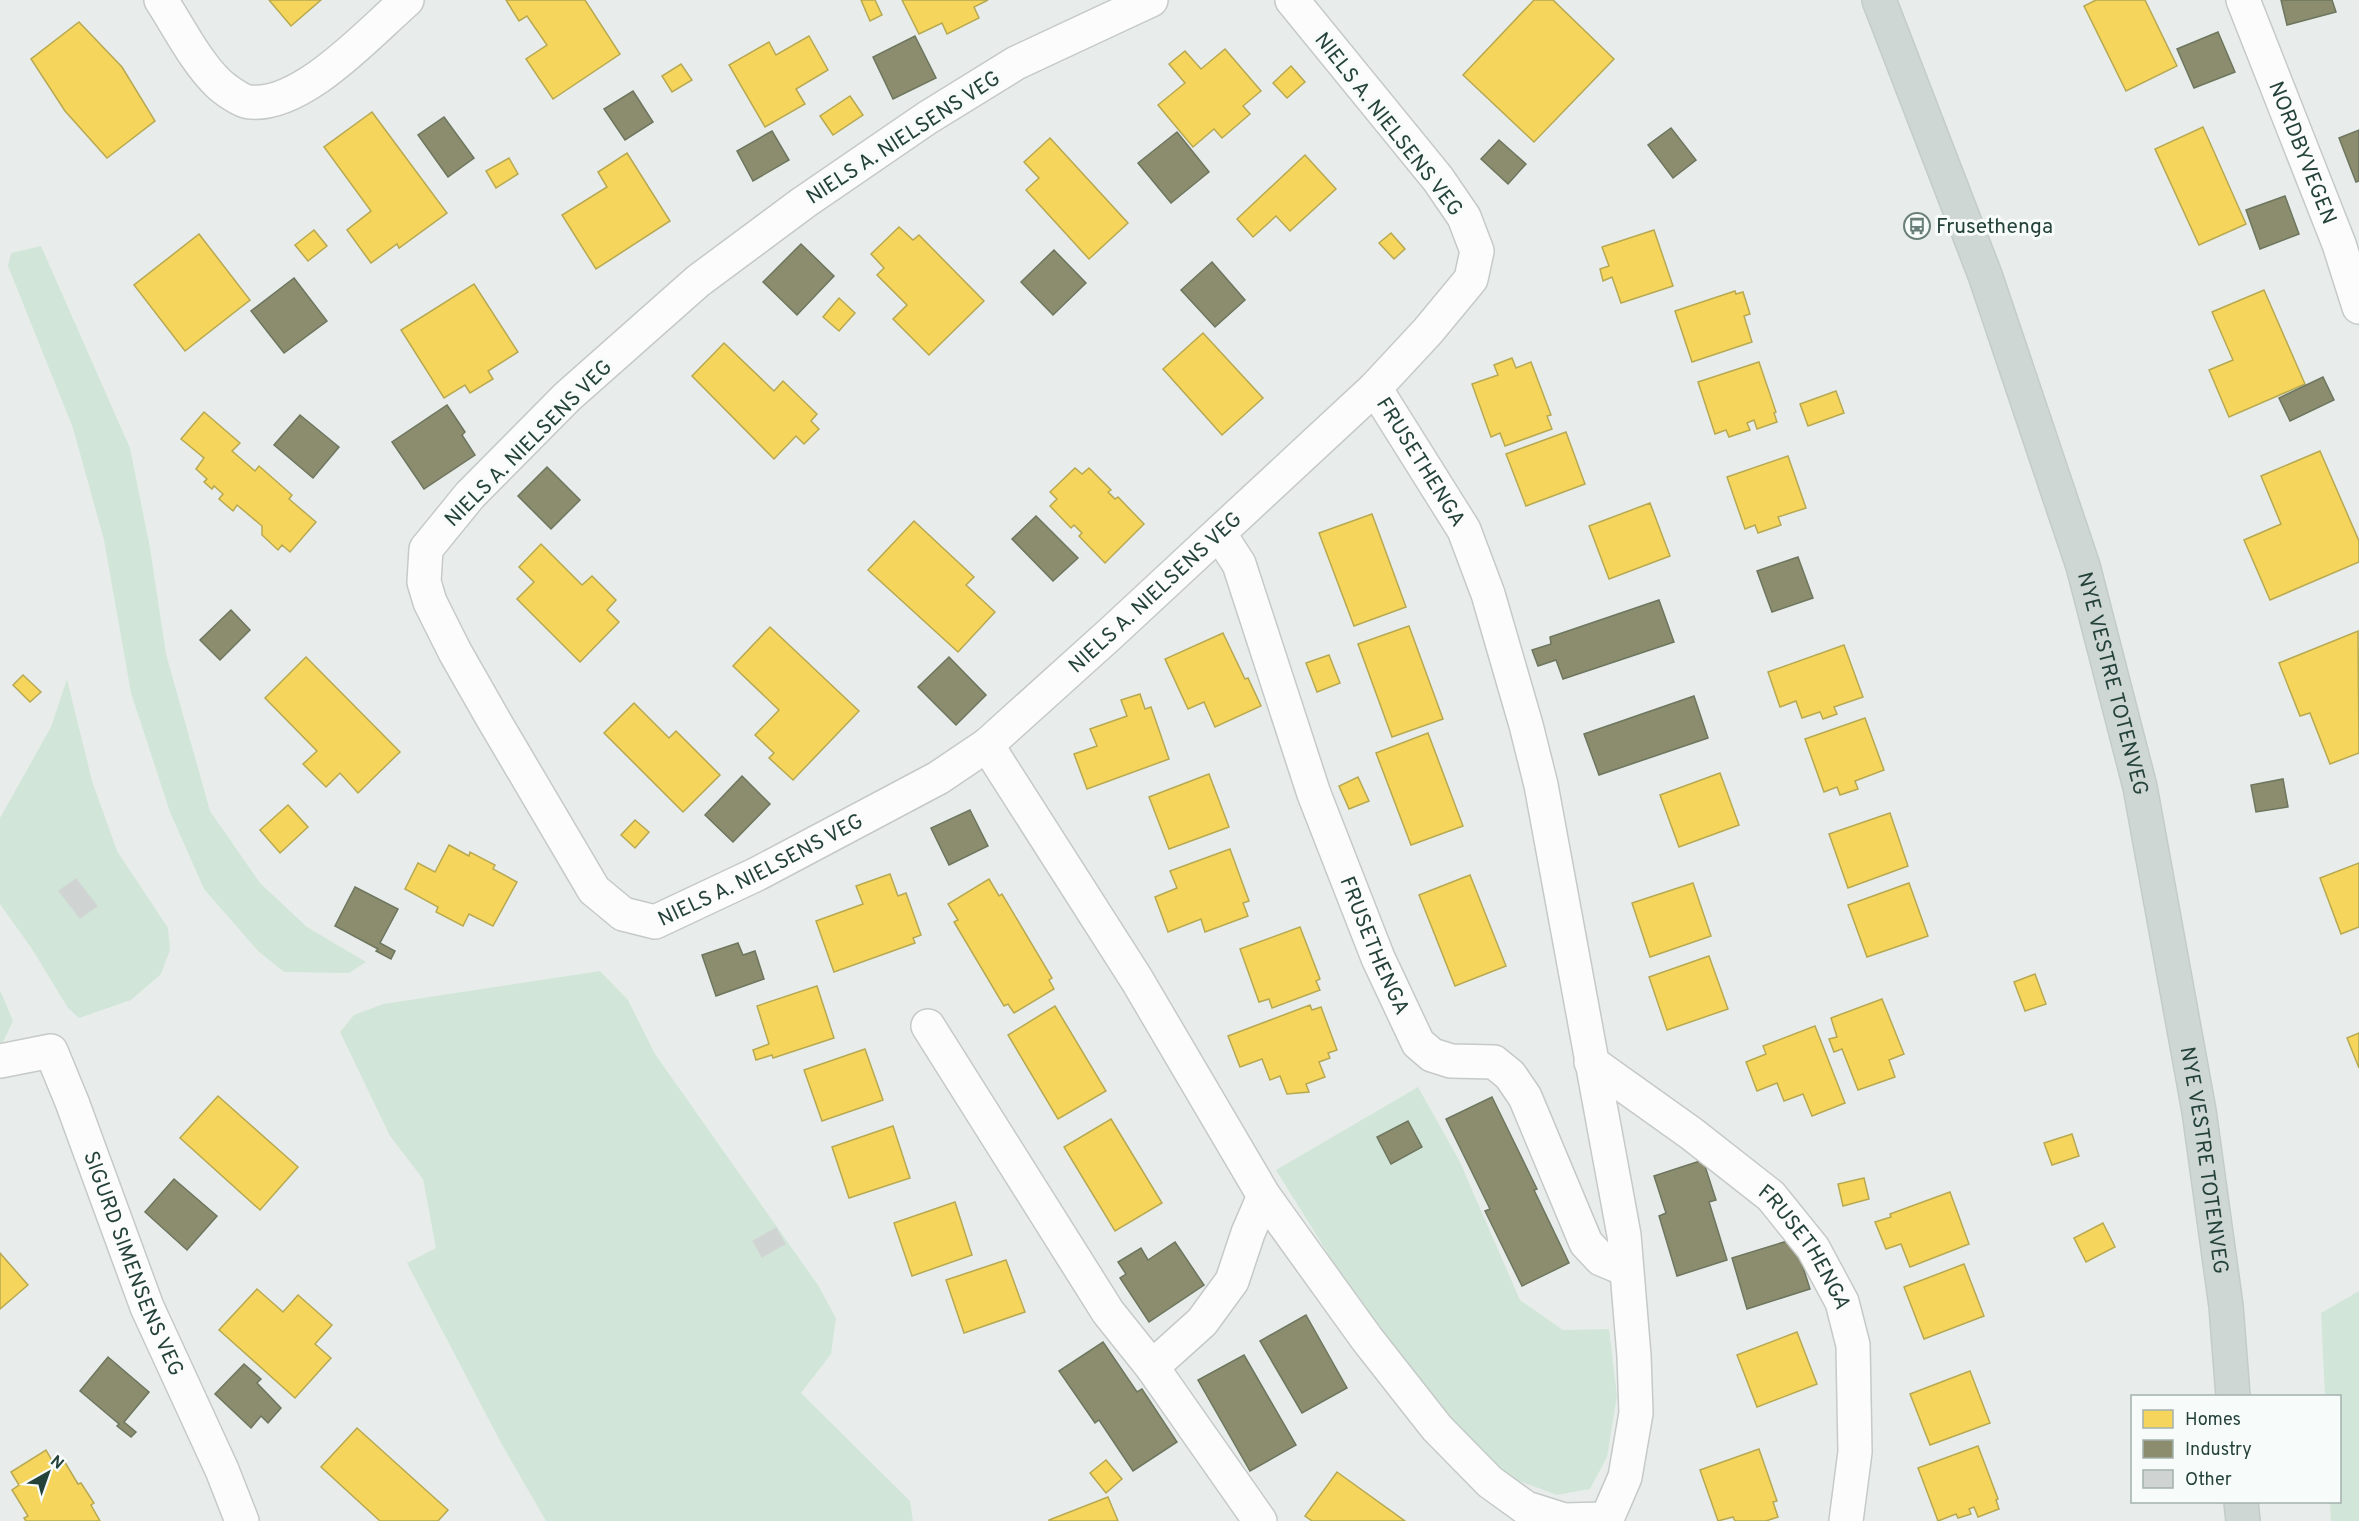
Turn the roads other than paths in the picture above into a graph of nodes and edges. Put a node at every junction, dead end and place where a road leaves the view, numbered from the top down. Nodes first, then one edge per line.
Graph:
1 (161, 0) edge
2 (407, 0) edge
3 (1151, 0) edge
4 (1292, 0) edge
5 (1879, 0) edge
6 (2243, 0) edge
7 (2359, 306) edge
8 (1375, 388) junction
9 (1219, 533) junction
10 (987, 745) junction
11 (928, 1026) dead end
12 (0, 1061) edge
13 (1591, 1062) junction
14 (1264, 1196) junction
15 (1625, 1269) junction
16 (1152, 1367) junction
17 (2233, 1395) edge
18 (2241, 1503) edge
19 (1605, 1520) edge
20 (243, 1521) edge
21 (1260, 1521) edge
22 (1846, 1521) edge
23 (2243, 1521) edge

1 - 2 street
3 - 10 street, NIELS A. NIELSENS VEG
4 - 8 street, NIELS A. NIELSENS VEG
5 - 17 main road, NYE VESTRE TOTENVEG
6 - 7 street, NORDBYVEGEN
8 - 9 street, NIELS A. NIELSENS VEG
8 - 13 street, FRUSETHENGA
9 - 10 street, NIELS A. NIELSENS VEG
9 - 15 street, FRUSETHENGA
10 - 14 street, FRUSETHENGA
11 - 16 street
12 - 20 street, SIGURD SIMENSENS VEG
13 - 15 street, FRUSETHENGA
13 - 22 street, FRUSETHENGA
14 - 16 street
14 - 19 street, FRUSETHENGA
15 - 19 street, FRUSETHENGA
16 - 21 street
18 - 23 main road

